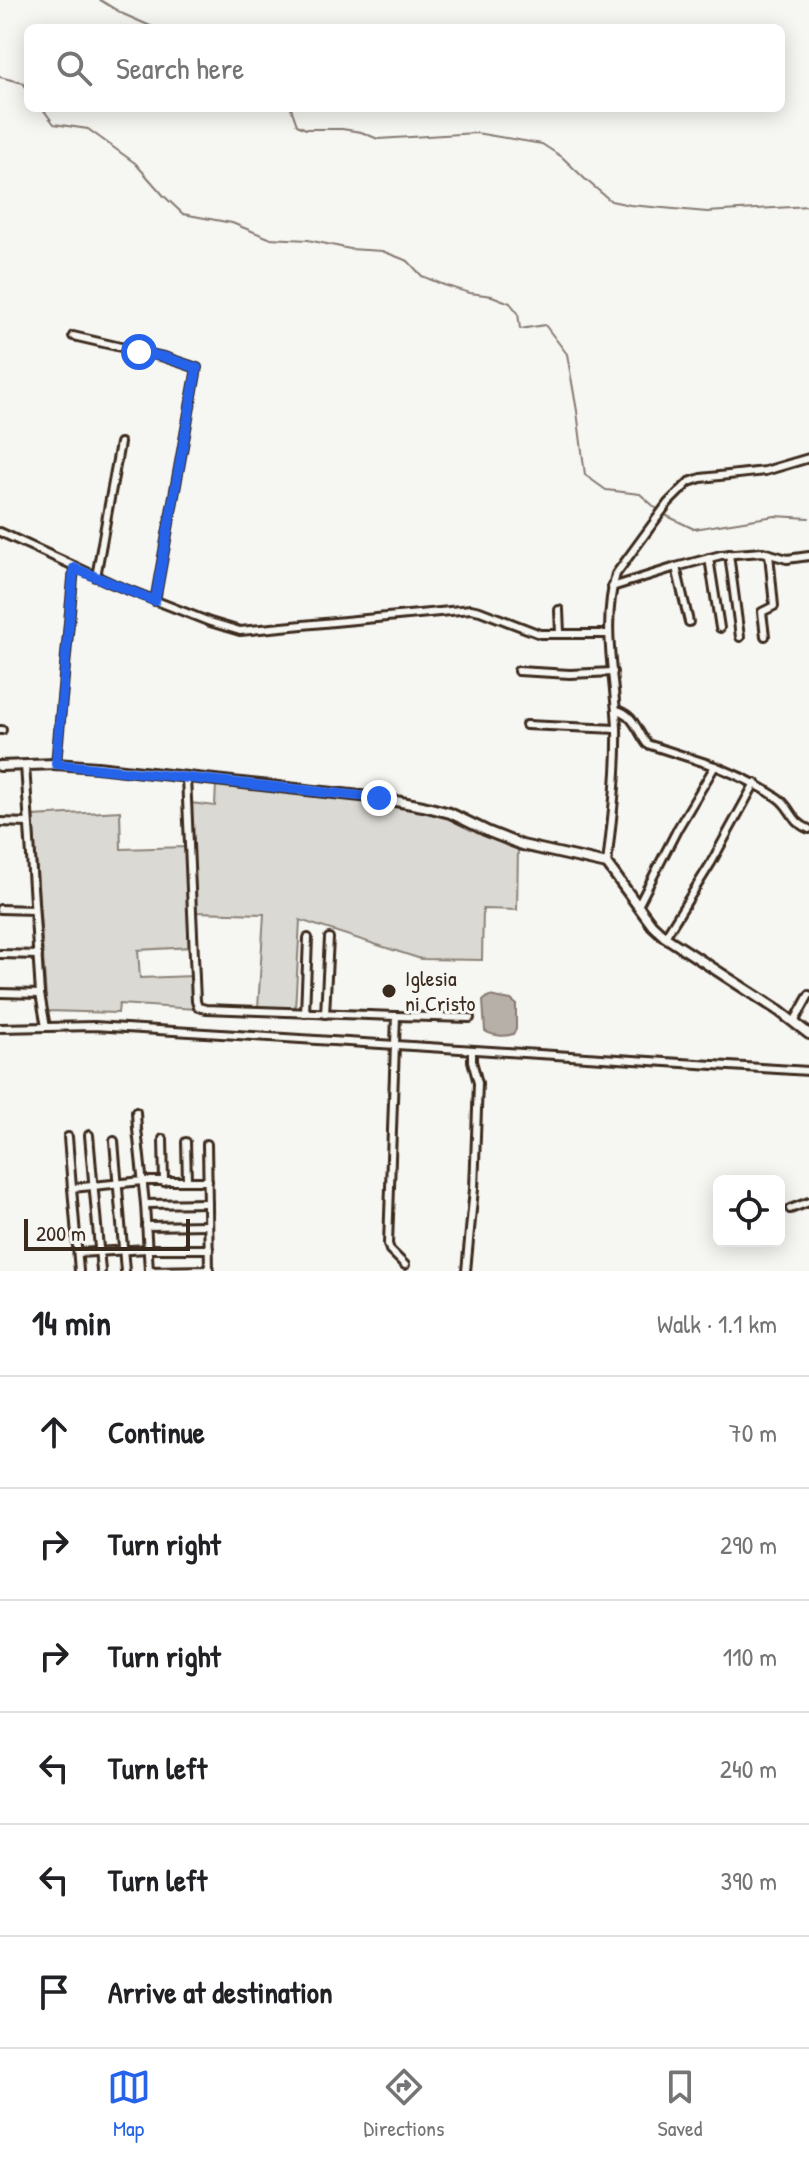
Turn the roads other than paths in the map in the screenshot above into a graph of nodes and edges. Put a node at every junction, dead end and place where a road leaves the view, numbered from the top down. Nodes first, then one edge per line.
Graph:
1 (73, 336) dead end
2 (120, 443) dead end
3 (809, 458) edge
4 (0, 532) edge
5 (729, 554) junction
6 (769, 554) junction
7 (809, 556) edge
8 (709, 558) junction
9 (676, 567) junction
10 (74, 568) junction
11 (96, 577) junction
12 (612, 587) junction
13 (155, 601) junction
14 (559, 610) dead end
15 (689, 622) dead end
16 (720, 628) dead end
17 (560, 633) junction
18 (607, 634) junction
19 (765, 636) dead end
20 (740, 637) dead end
21 (518, 671) dead end
22 (613, 672) junction
23 (616, 710) junction
24 (526, 725) dead end
25 (617, 729) junction
26 (56, 764) junction
27 (25, 765) junction
28 (0, 766) edge
29 (715, 766) junction
30 (186, 777) junction
31 (755, 783) junction
32 (0, 822) edge
33 (28, 823) junction
34 (809, 829) edge
35 (607, 864) junction
36 (638, 906) junction
37 (0, 909) edge
38 (34, 910) junction
39 (665, 937) junction
40 (308, 938) dead end
41 (329, 938) dead end
42 (0, 954) edge
43 (38, 955) junction
44 (0, 993) edge
45 (40, 994) junction
46 (809, 995) edge
47 (305, 1013) junction
48 (325, 1014) junction
49 (396, 1016) junction
50 (470, 1018) dead end
51 (794, 1022) junction
52 (46, 1027) junction
53 (0, 1028) edge
54 (809, 1034) edge
55 (396, 1046) junction
56 (472, 1051) junction
57 (809, 1071) edge
58 (136, 1112) dead end
59 (89, 1135) dead end
60 (68, 1137) dead end
61 (163, 1139) dead end
62 (114, 1141) dead end
63 (186, 1142) dead end
64 (207, 1144) dead end
65 (143, 1181) junction
66 (187, 1181) junction
67 (208, 1181) junction
68 (164, 1182) junction
69 (119, 1184) junction
70 (94, 1186) junction
71 (72, 1188) junction
72 (809, 1202) edge
73 (208, 1203) junction
74 (145, 1204) junction
75 (790, 1209) dead end
76 (208, 1225) junction
77 (146, 1226) junction
78 (148, 1249) junction
79 (209, 1249) junction
80 (124, 1250) junction
81 (100, 1252) junction
82 (78, 1253) junction
83 (405, 1265) dead end
84 (209, 1270) edge
85 (79, 1271) edge
86 (101, 1271) edge
87 (125, 1271) edge
88 (149, 1271) edge
89 (466, 1271) edge

1 - 13 street
2 - 11 street
3 - 12 street
4 - 10 street
5 - 6 street
5 - 8 street
5 - 20 street
6 - 7 street
6 - 19 street
8 - 9 street
8 - 16 street
9 - 12 street
9 - 15 street
10 - 11 street
10 - 26 street
11 - 13 street
12 - 18 street
13 - 17 street
14 - 17 street
17 - 18 street
18 - 22 street
21 - 22 street
22 - 23 street
23 - 25 street
23 - 29 street
24 - 25 street
25 - 35 street
26 - 27 street
26 - 30 street
27 - 28 street
27 - 33 street
29 - 31 street
29 - 36 street
30 - 35 street
30 - 47 street
31 - 34 street
31 - 39 street
32 - 33 street
33 - 38 street
35 - 36 street
36 - 39 street
37 - 38 street
38 - 43 street
39 - 51 street
40 - 47 street
41 - 48 street
42 - 43 street
43 - 45 street
44 - 45 street
45 - 52 street
46 - 51 street
47 - 48 street
48 - 49 street
49 - 50 street
49 - 55 street
51 - 54 street
52 - 53 street
52 - 55 street
55 - 56 street
55 - 83 street
56 - 57 street
56 - 89 street
58 - 65 street
59 - 70 street
60 - 71 street
61 - 68 street
62 - 69 street
63 - 66 street
64 - 67 street
65 - 68 street
65 - 69 street
65 - 74 street
66 - 67 street
66 - 68 street
67 - 73 street
69 - 70 street
69 - 80 street
70 - 71 street
70 - 81 street
71 - 82 street
72 - 75 street
73 - 74 street
73 - 76 street
74 - 77 street
76 - 77 street
76 - 79 street
77 - 78 street
78 - 79 street
78 - 80 street
78 - 88 street
79 - 84 street
80 - 81 street
80 - 87 street
81 - 82 street
81 - 86 street
82 - 85 street
84 - 88 street

